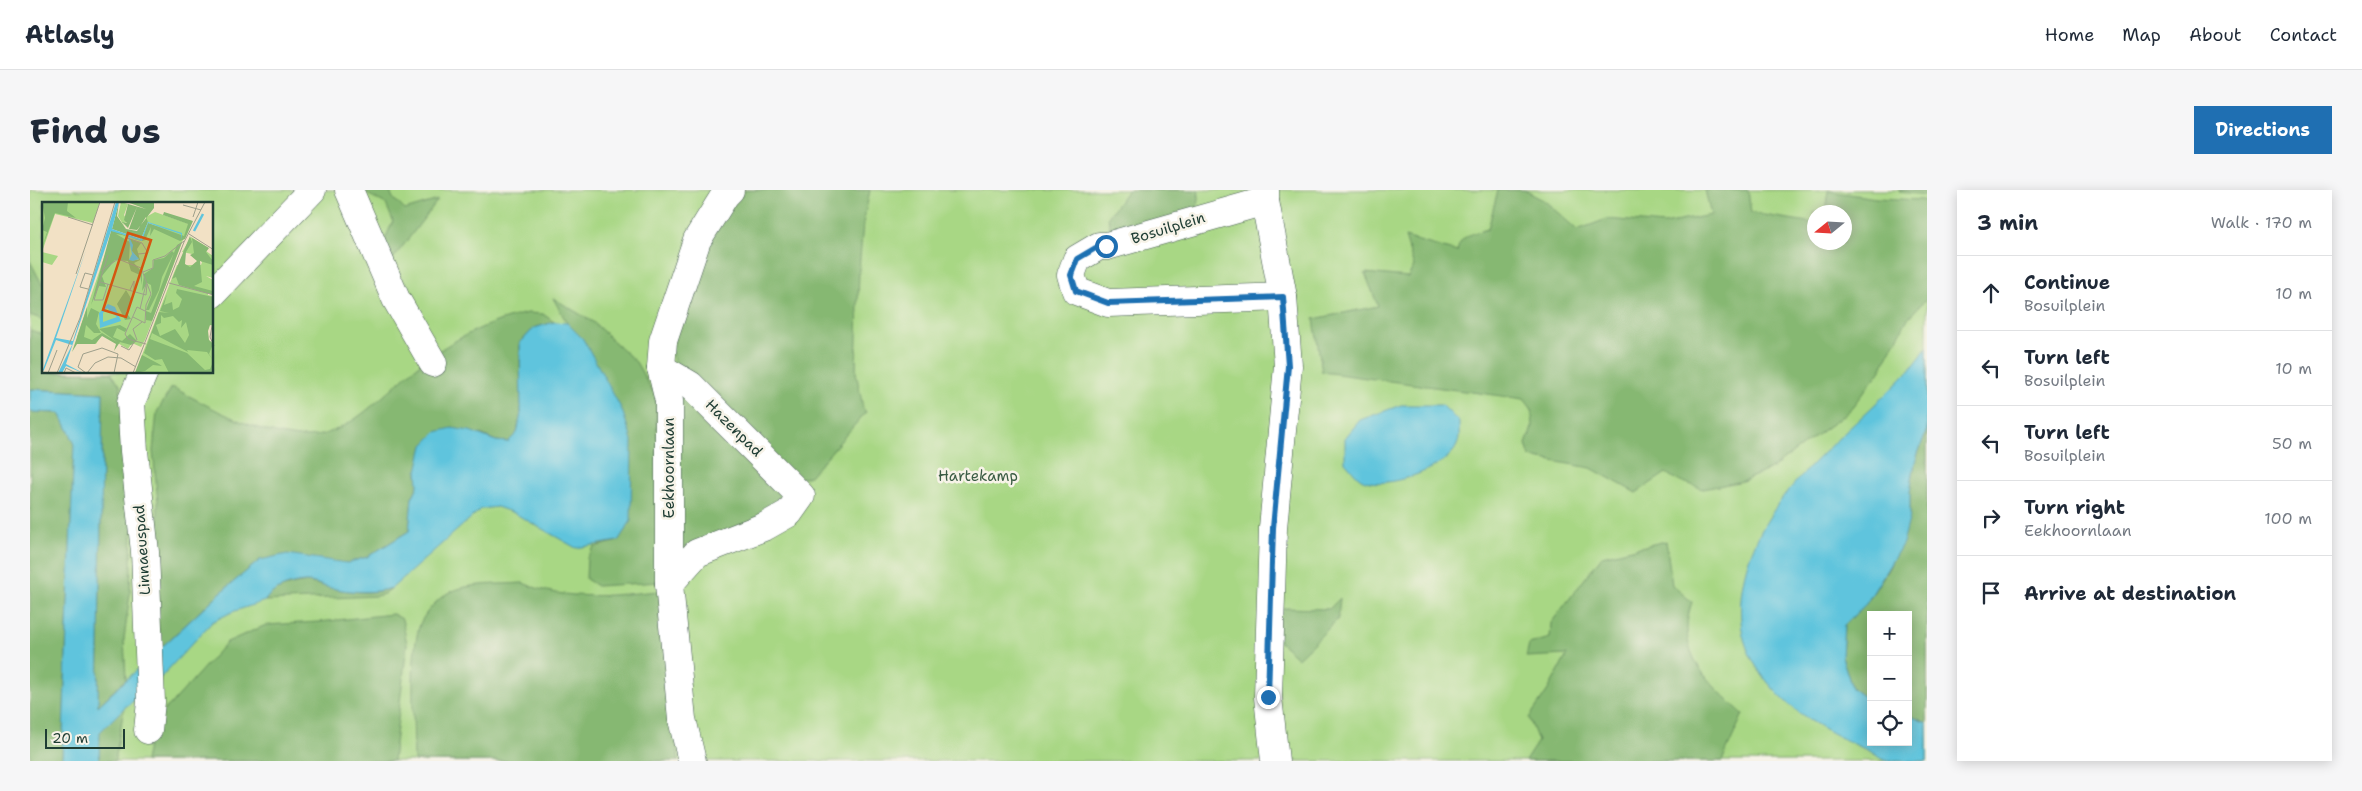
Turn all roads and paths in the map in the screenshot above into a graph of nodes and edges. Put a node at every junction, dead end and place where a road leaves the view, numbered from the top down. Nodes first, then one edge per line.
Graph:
1 (312, 190) edge
2 (349, 190) edge
3 (730, 190) edge
4 (1265, 195) edge
5 (214, 292) edge
6 (1283, 297) junction
7 (432, 363) dead end
8 (661, 368) junction
9 (143, 374) edge
10 (669, 584) junction
11 (148, 730) dead end
12 (692, 761) edge
13 (1275, 761) edge

1 - 5 lane
2 - 7 lane
3 - 8 lane, Eekhoornlaan
4 - 6 lane
4 - 6 lane, Bosuilplein
6 - 13 lane
8 - 10 lane, Eekhoornlaan
8 - 10 lane, Hazenpad
9 - 11 lane, Linnaeuspad
10 - 12 lane, Eekhoornlaan

